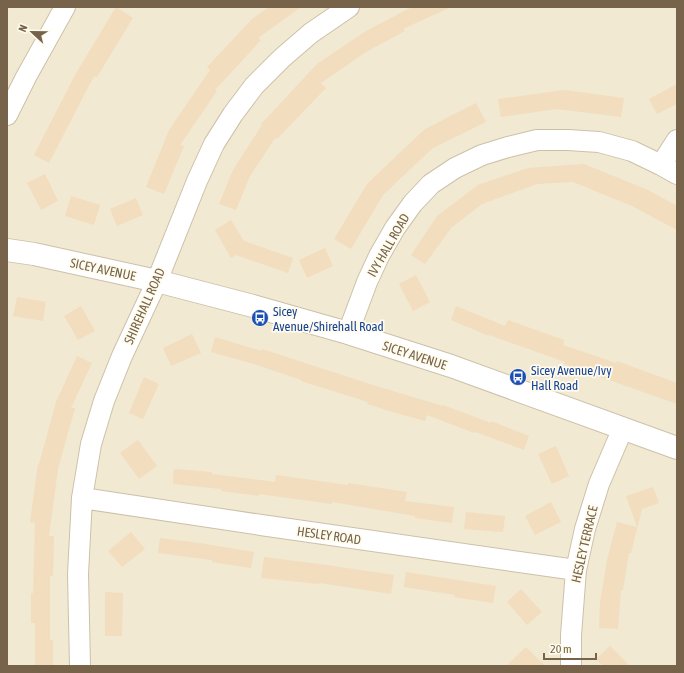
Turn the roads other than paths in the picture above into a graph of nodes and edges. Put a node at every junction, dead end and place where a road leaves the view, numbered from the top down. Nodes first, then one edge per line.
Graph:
1 (65, 7) edge
2 (349, 7) edge
3 (7, 115) edge
4 (677, 140) edge
5 (669, 169) edge
6 (7, 250) edge
7 (157, 281) junction
8 (348, 333) junction
9 (623, 428) junction
10 (677, 448) edge
11 (82, 498) junction
12 (576, 570) junction
13 (80, 666) edge
14 (571, 666) edge

1 - 3 street
2 - 7 street, SHIREHALL ROAD
4 - 5 street
5 - 8 street, IVY HALL ROAD
6 - 7 street, SICEY AVENUE
7 - 8 street, SICEY AVENUE
7 - 11 street, SHIREHALL ROAD
8 - 9 street, SICEY AVENUE
9 - 10 street, SICEY AVENUE
9 - 12 street, HESLEY TERRACE
11 - 12 street, HESLEY ROAD
11 - 13 street, SHIREHALL ROAD
12 - 14 street, HESLEY TERRACE

